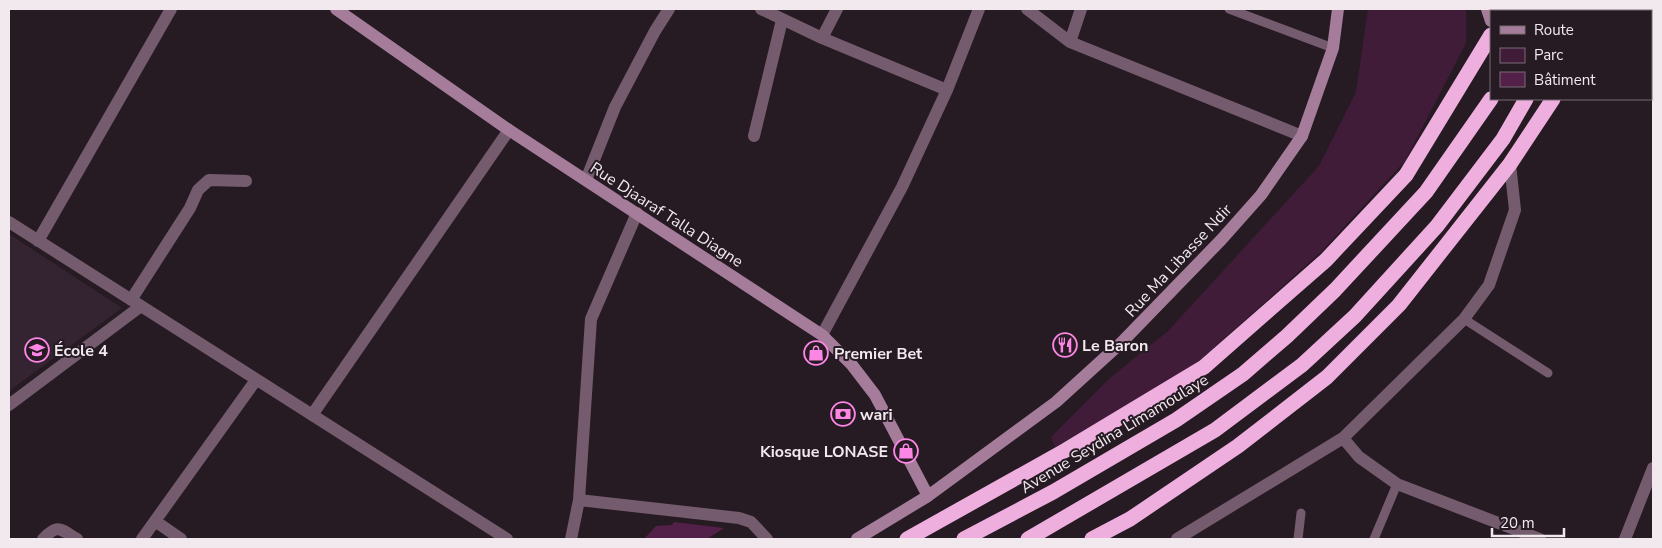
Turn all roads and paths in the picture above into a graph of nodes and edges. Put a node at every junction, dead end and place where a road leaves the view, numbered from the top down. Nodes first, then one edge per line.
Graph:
1 (171, 9) edge
2 (669, 9) edge
3 (761, 9) edge
4 (837, 9) edge
5 (979, 9) edge
6 (1027, 9) edge
7 (1081, 9) edge
8 (1229, 9) edge
9 (1338, 9) edge
10 (344, 11) edge
11 (782, 20) junction
12 (1490, 37) edge
13 (822, 38) junction
14 (1070, 42) junction
15 (1333, 48) junction
16 (947, 90) junction
17 (1490, 100) edge
18 (1525, 100) edge
19 (1552, 100) edge
20 (509, 130) junction
21 (754, 136) dead end
22 (1302, 136) junction
23 (1510, 164) junction
24 (586, 180) junction
25 (246, 181) dead end
26 (637, 213) junction
27 (9, 222) edge
28 (38, 241) junction
29 (136, 303) junction
30 (1464, 319) junction
31 (822, 335) junction
32 (1548, 373) dead end
33 (256, 380) junction
34 (9, 405) edge
35 (312, 415) junction
36 (1343, 438) junction
37 (1653, 468) edge
38 (1397, 484) junction
39 (928, 496) junction
40 (579, 500) junction
41 (1301, 513) dead end
42 (155, 521) junction
43 (43, 539) edge
44 (77, 539) edge
45 (142, 539) edge
46 (181, 539) edge
47 (507, 539) edge
48 (571, 539) edge
49 (767, 539) edge
50 (857, 539) edge
51 (907, 539) edge
52 (964, 539) edge
53 (1028, 539) edge
54 (1092, 539) edge
55 (1177, 539) edge
56 (1298, 539) edge
57 (1374, 539) edge
58 (1540, 539) edge
59 (1625, 539) edge

1 - 28 street
2 - 24 street
3 - 11 street
4 - 13 street
5 - 16 street
6 - 14 street
7 - 14 street
8 - 15 lane
9 - 15 street, Rue Ma Libasse Ndir
10 - 20 street, Rue Djaaraf Talla Diagne
11 - 13 street
11 - 21 street
12 - 51 highway
13 - 16 street
14 - 22 street
15 - 22 street, Rue Ma Libasse Ndir
16 - 31 street
17 - 52 highway, Avenue Seydina Limamoulaye
18 - 53 highway
19 - 23 highway
20 - 24 street, Rue Djaaraf Talla Diagne
20 - 35 street
22 - 39 street, Rue Ma Libasse Ndir
23 - 30 street
23 - 54 highway
24 - 26 street, Rue Djaaraf Talla Diagne
25 - 29 street
26 - 31 street, Rue Djaaraf Talla Diagne
26 - 40 street
27 - 28 street
28 - 29 street
29 - 33 street
29 - 34 street
30 - 32 lane
30 - 36 street
31 - 39 street, Rue Djaaraf Talla Diagne
33 - 35 street
33 - 42 street
35 - 47 street
36 - 38 street
36 - 55 street
37 - 59 street
38 - 57 lane
38 - 58 street
39 - 50 street, Rue Ma Libasse Ndir
40 - 48 street
40 - 49 street
41 - 56 lane
42 - 45 street
42 - 46 street
43 - 44 street

